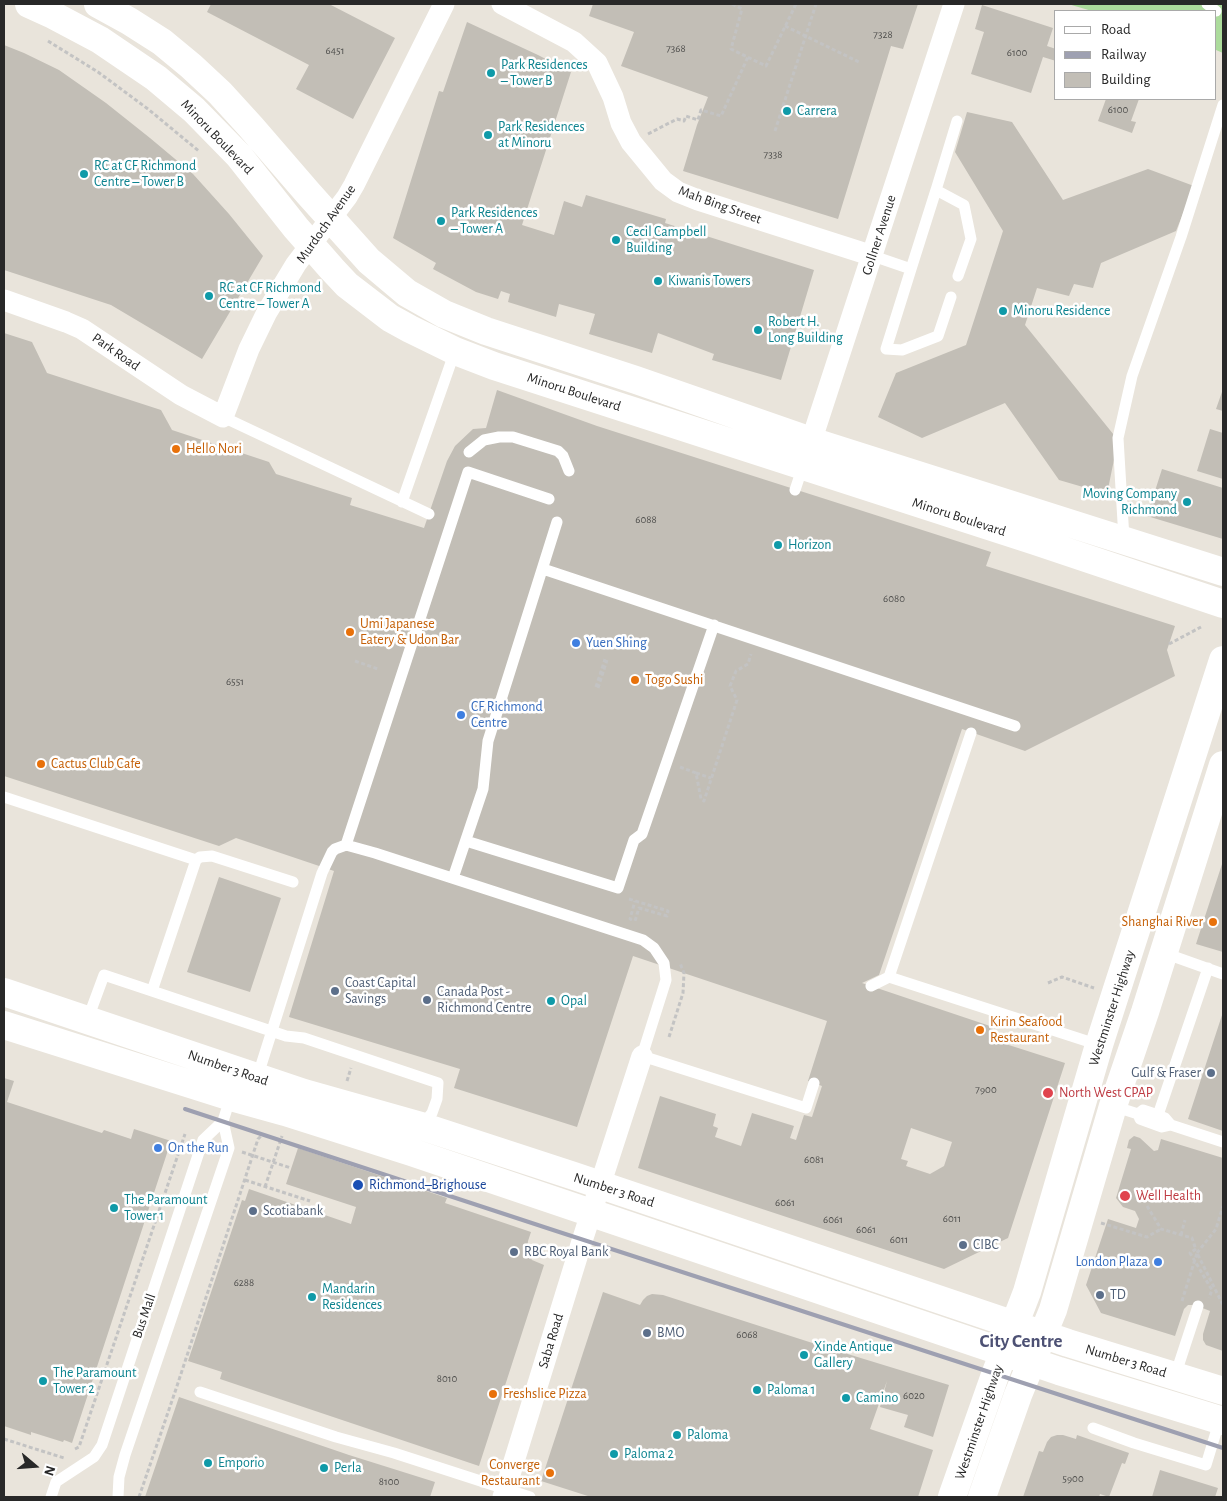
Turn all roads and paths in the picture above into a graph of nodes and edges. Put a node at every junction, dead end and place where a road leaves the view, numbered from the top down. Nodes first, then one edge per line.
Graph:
1 (29, 4) edge
2 (98, 4) edge
3 (444, 4) edge
4 (502, 4) edge
5 (732, 4) edge
6 (796, 4) edge
7 (816, 4) edge
8 (954, 4) edge
9 (785, 26) junction
10 (43, 37) dead end
11 (806, 37) junction
12 (748, 57) junction
13 (861, 63) dead end
14 (1223, 105) edge
15 (957, 121) dead end
16 (775, 131) dead end
17 (631, 142) junction
18 (205, 156) dead end
19 (936, 190) junction
20 (331, 218) junction
21 (310, 245) junction
22 (873, 256) junction
23 (911, 269) junction
24 (958, 276) dead end
25 (952, 297) dead end
26 (4, 300) edge
27 (455, 351) junction
28 (223, 417) junction
29 (811, 440) junction
30 (469, 452) dead end
31 (569, 471) dead end
32 (799, 478) junction
33 (549, 499) dead end
34 (402, 502) junction
35 (429, 514) dead end
36 (557, 522) dead end
37 (1124, 541) junction
38 (543, 569) junction
39 (1223, 572) edge
40 (1223, 604) edge
41 (714, 626) junction
42 (1200, 627) dead end
43 (756, 639) junction
44 (1169, 644) dead end
45 (606, 660) dead end
46 (1223, 660) edge
47 (355, 661) dead end
48 (378, 669) dead end
49 (597, 687) dead end
50 (1015, 726) dead end
51 (971, 733) dead end
52 (667, 763) junction
53 (1223, 765) edge
54 (696, 773) junction
55 (712, 778) junction
56 (4, 797) edge
57 (466, 840) junction
58 (346, 845) junction
59 (196, 860) junction
60 (453, 878) junction
61 (292, 882) dead end
62 (635, 901) dead end
63 (630, 916) dead end
64 (1164, 953) junction
65 (1208, 968) junction
66 (1223, 974) edge
67 (889, 977) junction
68 (1048, 983) dead end
69 (871, 986) dead end
70 (1095, 988) dead end
71 (152, 991) junction
72 (4, 992) edge
73 (87, 1021) junction
74 (4, 1025) edge
75 (271, 1032) junction
76 (1099, 1045) junction
77 (642, 1056) junction
78 (352, 1065) dead end
79 (814, 1083) dead end
80 (346, 1084) dead end
81 (236, 1089) junction
82 (1126, 1110) junction
83 (1158, 1115) junction
84 (1170, 1124) junction
85 (422, 1126) junction
86 (185, 1134) dead end
87 (261, 1136) dead end
88 (282, 1136) dead end
89 (1223, 1142) edge
90 (240, 1152) dead end
91 (253, 1156) junction
92 (273, 1162) junction
93 (291, 1168) dead end
94 (245, 1180) junction
95 (601, 1185) junction
96 (265, 1187) junction
97 (310, 1201) dead end
98 (1147, 1206) dead end
99 (1223, 1206) edge
100 (592, 1214) junction
101 (1185, 1220) dead end
102 (1106, 1224) dead end
103 (1161, 1229) junction
104 (1180, 1235) junction
105 (1197, 1251) junction
106 (1190, 1253) dead end
107 (1223, 1305) edge
108 (1180, 1306) dead end
109 (1198, 1306) dead end
110 (1015, 1325) junction
111 (1044, 1335) junction
112 (1004, 1352) junction
113 (1033, 1361) junction
114 (1175, 1376) junction
115 (1223, 1391) edge
116 (200, 1392) dead end
117 (1221, 1420) edge
118 (1093, 1428) dead end
119 (4, 1439) edge
120 (504, 1493) edge
121 (51, 1497) edge
122 (118, 1497) edge
123 (139, 1497) edge
124 (530, 1497) edge
125 (952, 1497) edge
126 (982, 1497) edge

1 - 21 main road, Minoru Boulevard
2 - 20 main road, Minoru Boulevard
3 - 20 street, Murdoch Avenue
4 - 17 street, Mah Bing Street
5 - 12 path
6 - 9 path
7 - 11 path
8 - 22 street, Gollner Avenue
9 - 11 path
9 - 12 path
10 - 18 path
11 - 13 path
11 - 16 path
12 - 17 path
14 - 37 lane
15 - 19 lane
17 - 22 street, Mah Bing Street
19 - 23 lane
19 - 24 lane
20 - 21 street, Murdoch Avenue
20 - 29 main road, Minoru Boulevard
21 - 27 main road, Minoru Boulevard
21 - 28 street, Murdoch Avenue
22 - 23 lane
22 - 29 street, Gollner Avenue
23 - 25 lane
26 - 28 street, Park Road
27 - 32 main road, Minoru Boulevard
27 - 34 lane
28 - 34 lane
29 - 32 street, Gollner Avenue
29 - 37 main road, Minoru Boulevard
30 - 31 lane
32 - 40 main road, Minoru Boulevard
33 - 58 lane
34 - 35 lane
36 - 38 lane
37 - 39 main road, Minoru Boulevard
38 - 41 lane
38 - 57 lane
41 - 43 lane
41 - 52 lane
42 - 44 path
43 - 50 lane
43 - 55 path
45 - 49 path
46 - 76 main road, Westminster Highway
47 - 48 path
51 - 67 lane
52 - 54 path
52 - 57 lane
53 - 64 main road, Westminster Highway
54 - 55 path
54 - 55 path
56 - 59 lane
57 - 60 lane
58 - 60 lane
58 - 75 lane
59 - 61 lane
59 - 71 lane
60 - 77 lane
62 - 63 path
64 - 65 lane
64 - 82 main road, Westminster Highway
65 - 66 lane
65 - 83 lane
67 - 69 lane
67 - 76 lane
68 - 70 path
71 - 73 lane
71 - 75 lane
72 - 73 main road, Number 3 Road
73 - 81 main road, Number 3 Road
74 - 81 main road, Number 3 Road
75 - 81 lane
75 - 85 lane
76 - 110 main road, Westminster Highway
77 - 79 lane
77 - 95 street, Saba Road
78 - 80 path
81 - 85 main road, Number 3 Road
81 - 100 main road, Number 3 Road
81 - 121 lane, Bus Mall
81 - 122 lane, Bus Mall
82 - 83 lane
82 - 84 lane
82 - 111 main road, Westminster Highway
83 - 84 lane
84 - 89 lane
85 - 95 main road, Number 3 Road
86 - 119 path
87 - 91 path
88 - 92 path
90 - 91 path
91 - 92 path
91 - 94 path
92 - 93 path
92 - 96 path
94 - 96 path
94 - 123 path
95 - 100 street, Saba Road
95 - 110 main road, Number 3 Road
96 - 97 path
98 - 103 path
99 - 105 path
100 - 112 main road, Number 3 Road
100 - 120 street, Saba Road
101 - 104 path
102 - 103 path
103 - 104 path
104 - 105 path
105 - 106 path
105 - 107 path
105 - 108 path
109 - 114 lane
110 - 111 main road, Number 3 Road
110 - 112 main road, Westminster Highway
111 - 113 main road, Westminster Highway
111 - 114 main road, Number 3 Road
112 - 113 main road, Number 3 Road
112 - 125 main road, Westminster Highway
113 - 117 main road, Number 3 Road
113 - 126 main road, Westminster Highway
114 - 115 main road, Number 3 Road
116 - 120 lane
117 - 118 lane
120 - 124 lane

